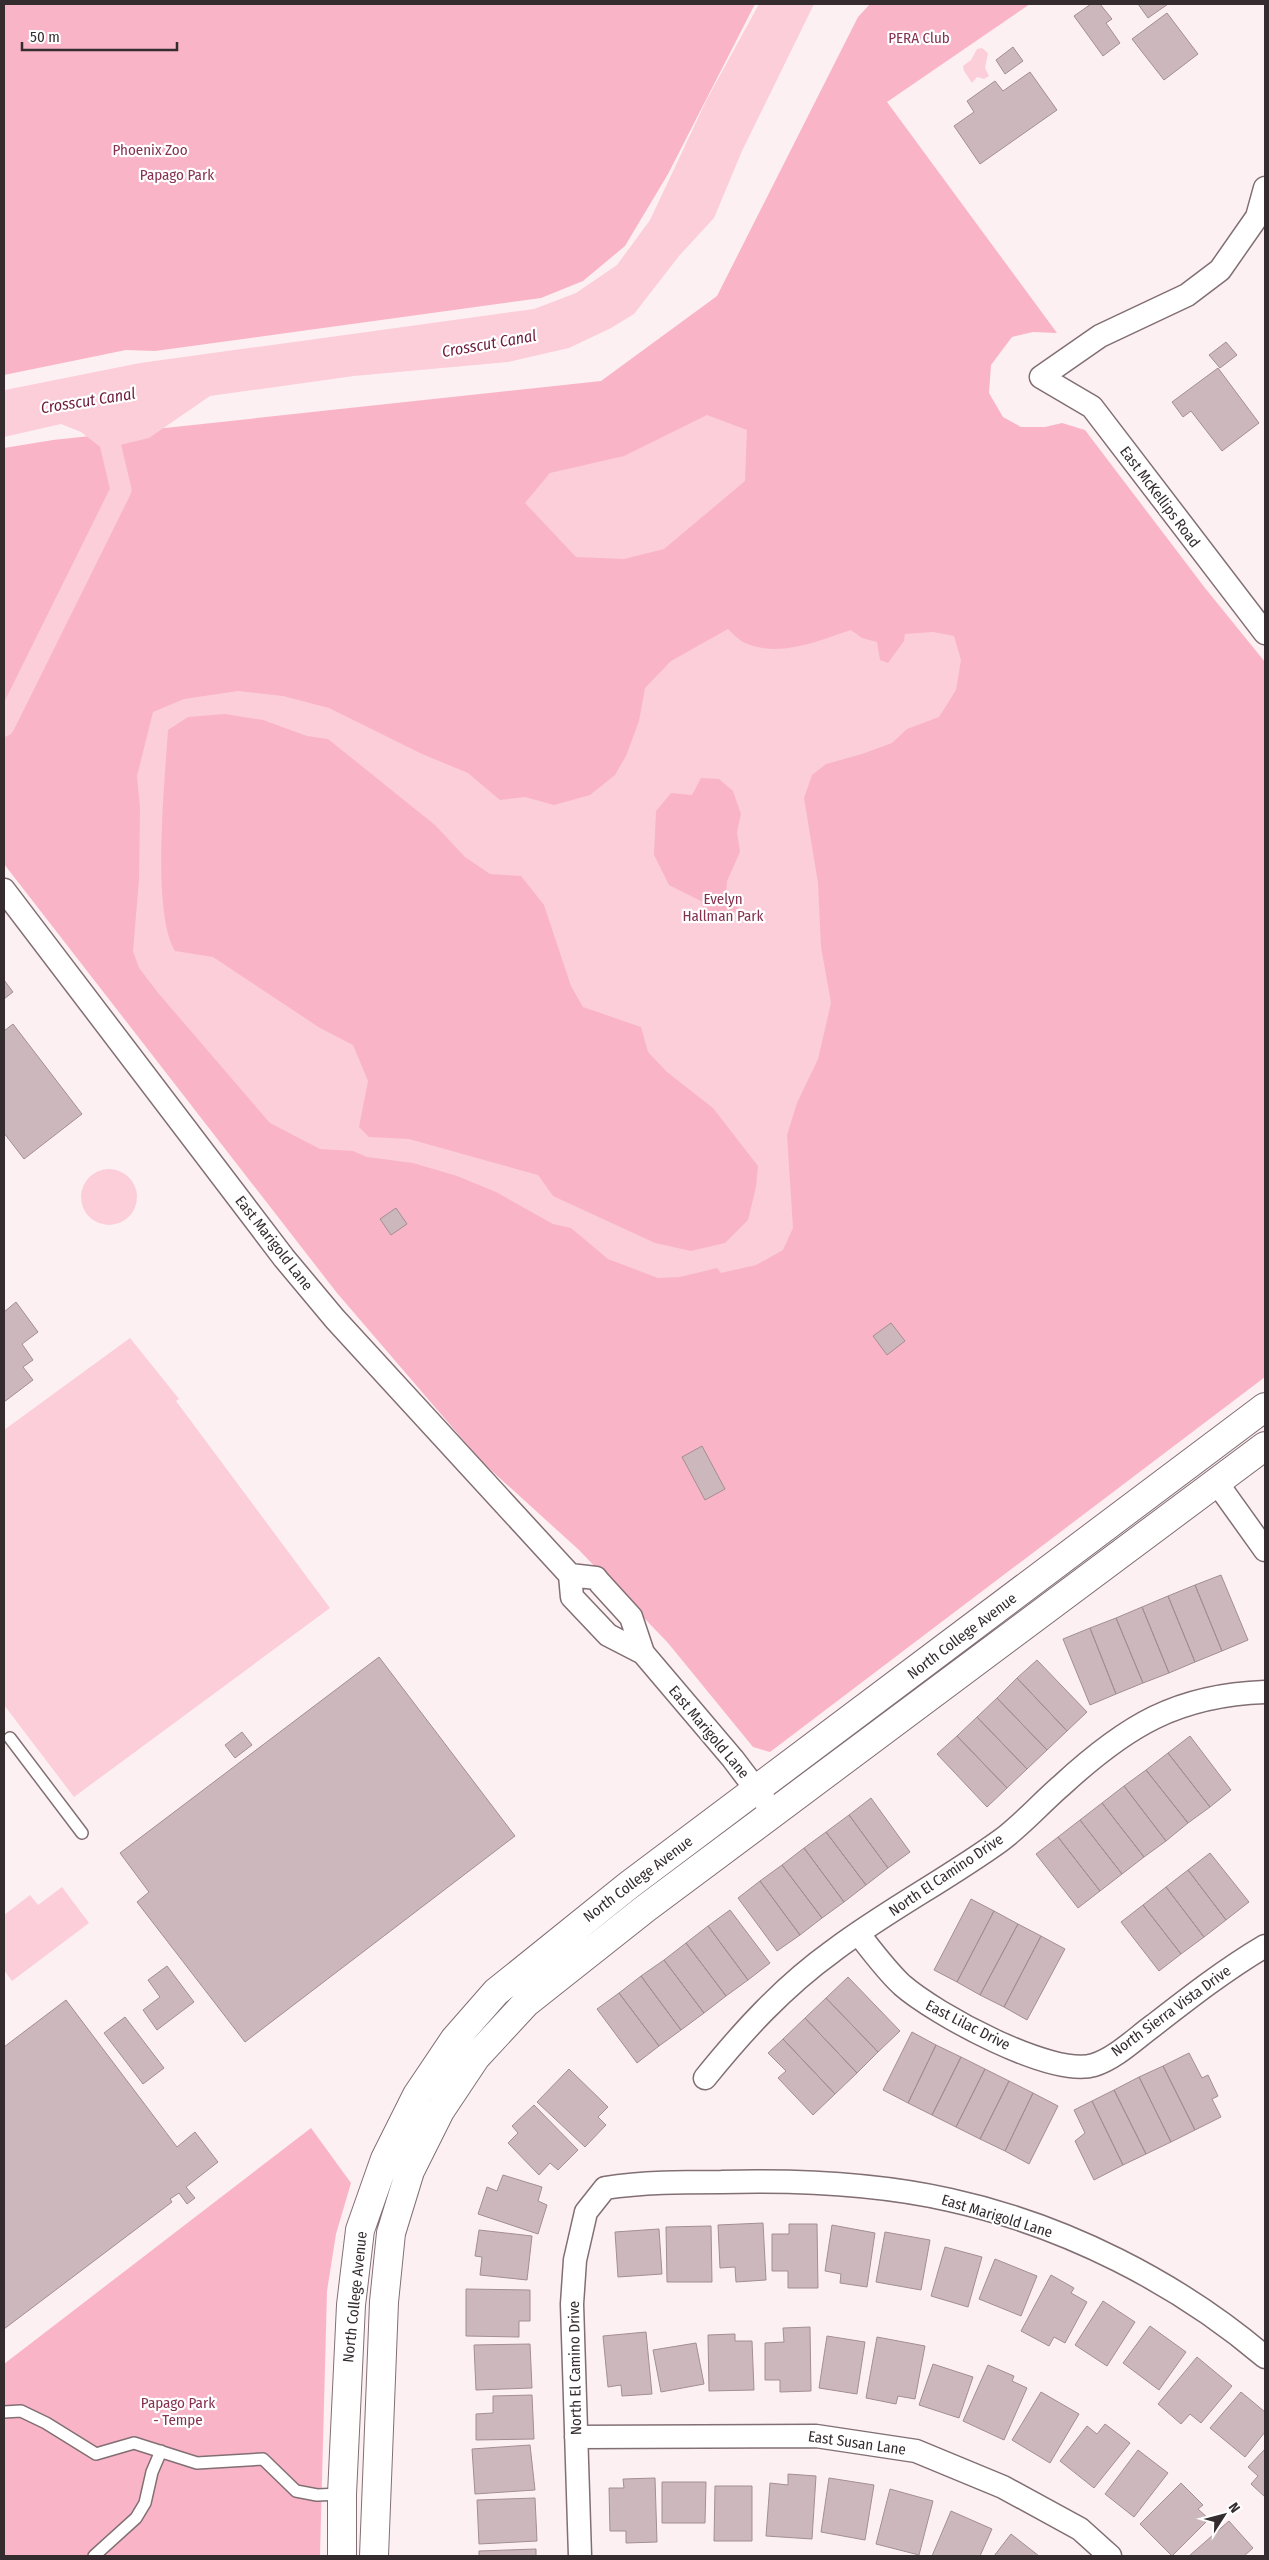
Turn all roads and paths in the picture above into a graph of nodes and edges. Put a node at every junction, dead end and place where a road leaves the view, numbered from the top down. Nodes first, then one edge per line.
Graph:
1 (1265, 188) edge
2 (1265, 633) edge
3 (4, 890) edge
4 (1265, 1407) edge
5 (1265, 1446) edge
6 (1218, 1483) junction
7 (1265, 1550) edge
8 (570, 1575) junction
9 (643, 1653) junction
10 (1265, 1692) edge
11 (10, 1738) dead end
12 (757, 1790) junction
13 (774, 1813) junction
14 (82, 1833) dead end
15 (858, 1933) junction
16 (1265, 1946) edge
17 (1074, 2068) joint
18 (705, 2078) dead end
19 (605, 2188) joint
20 (1265, 2357) edge
21 (4, 2412) edge
22 (576, 2437) junction
23 (161, 2451) junction
24 (342, 2494) junction
25 (94, 2556) edge
26 (342, 2556) edge
27 (374, 2556) edge
28 (580, 2556) edge
29 (1110, 2556) edge

1 - 2 street, East McKellips Road
3 - 8 street, East Marigold Lane
4 - 12 street, North College Avenue
5 - 6 street, North College Avenue
6 - 7 street
6 - 13 street, North College Avenue
8 - 9 street, East Marigold Lane
8 - 9 street, East Marigold Lane
9 - 12 street, East Marigold Lane
10 - 15 street, North El Camino Drive
11 - 14 lane
12 - 13 street, East Marigold Lane
12 - 24 street, North College Avenue
13 - 27 street, North College Avenue
15 - 17 street, East Lilac Drive
15 - 18 street, North El Camino Drive
16 - 17 street, North Sierra Vista Drive
19 - 20 street, East Marigold Lane
19 - 22 street, North El Camino Drive
21 - 23 lane
22 - 28 street, North El Camino Drive
22 - 29 street, East Susan Lane
23 - 24 lane
23 - 25 lane
24 - 26 street, North College Avenue

